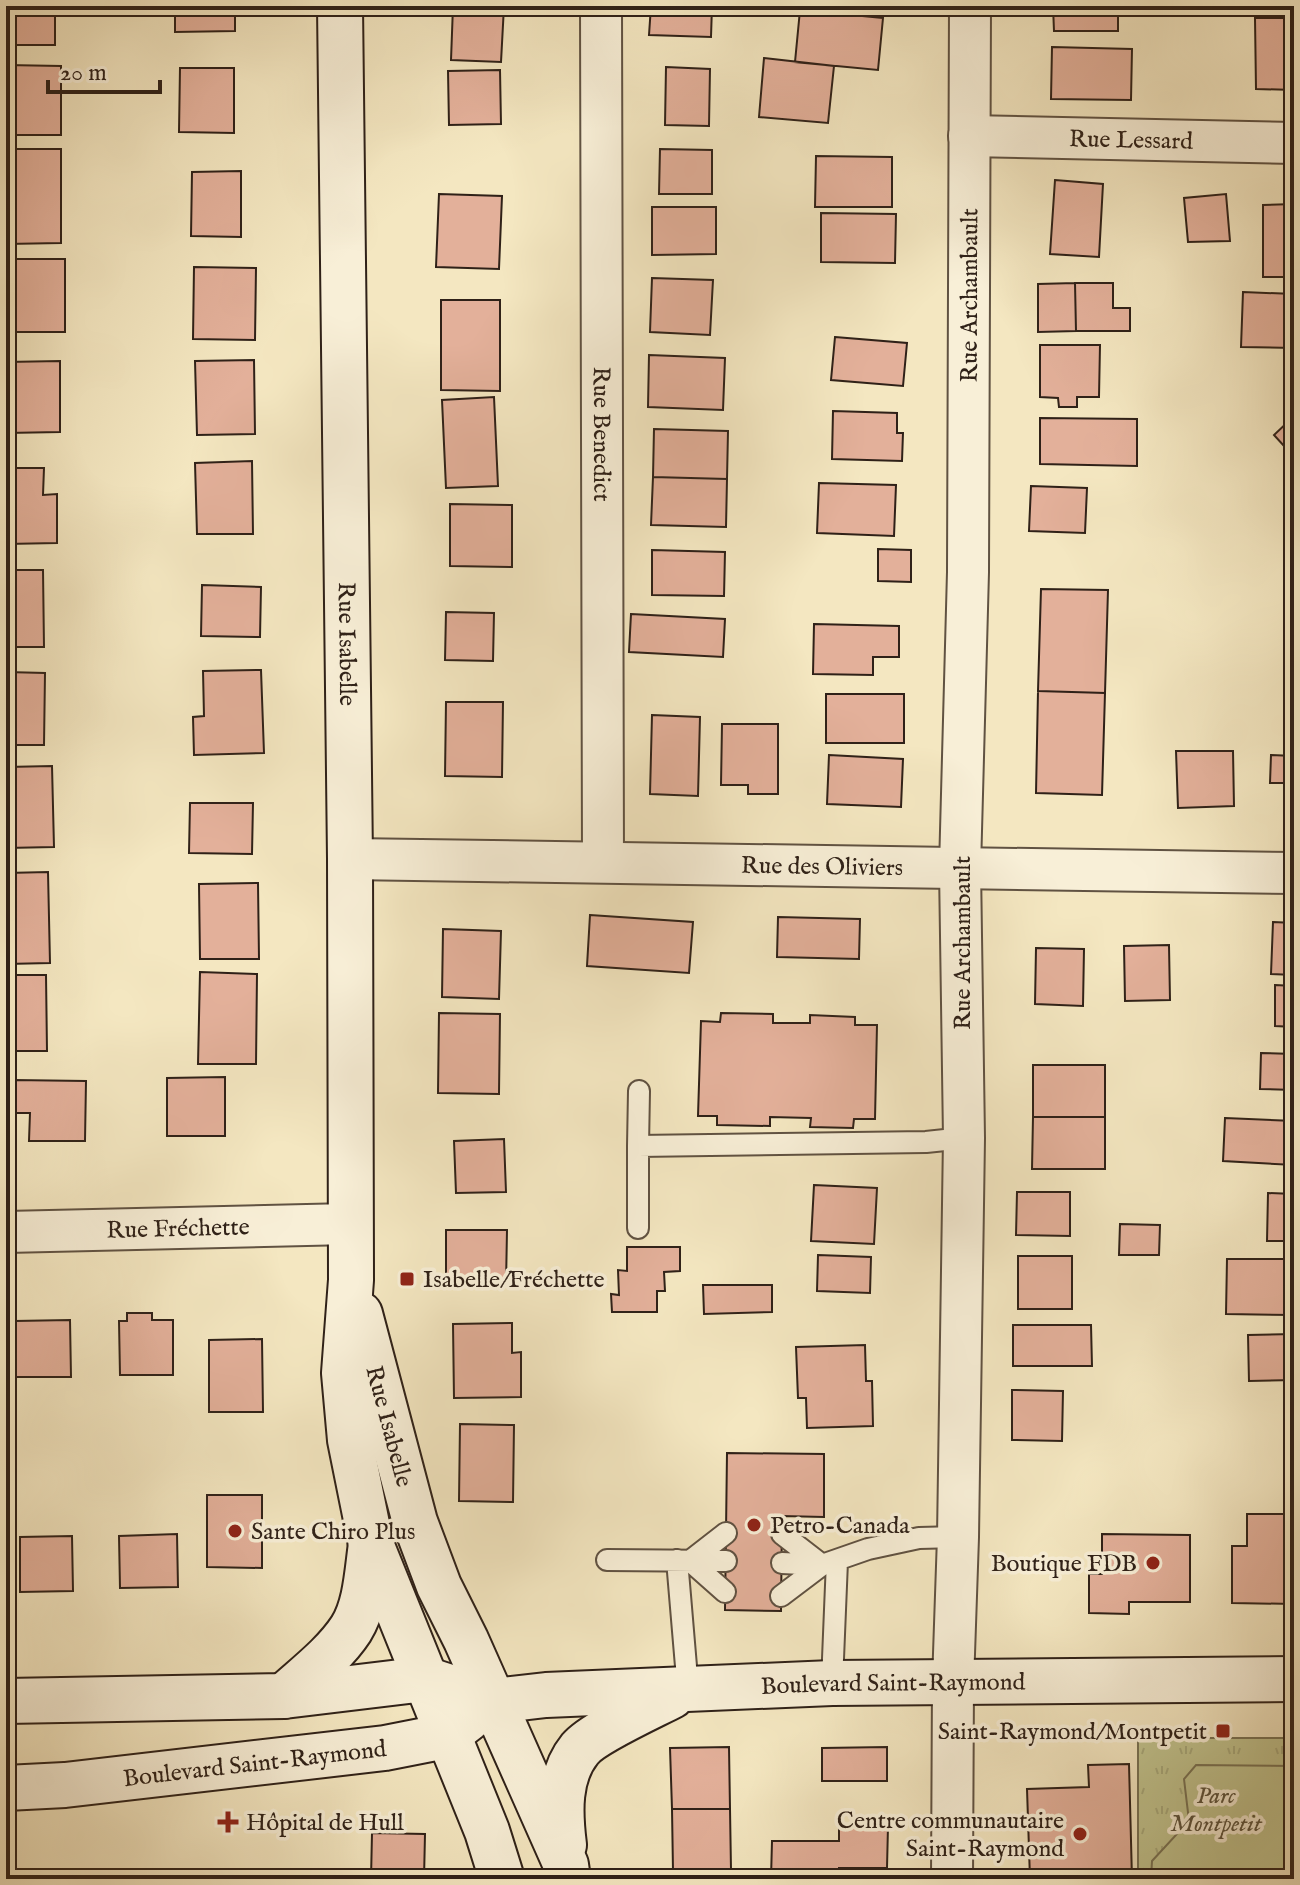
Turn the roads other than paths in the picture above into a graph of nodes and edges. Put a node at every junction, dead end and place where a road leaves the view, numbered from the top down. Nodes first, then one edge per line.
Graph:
1 (340, 6) edge
2 (601, 6) edge
3 (970, 6) edge
4 (969, 136) junction
5 (1294, 143) edge
6 (350, 859) junction
7 (603, 862) junction
8 (960, 868) junction
9 (1294, 873) edge
10 (639, 1091) dead end
11 (964, 1138) junction
12 (638, 1146) junction
13 (349, 1224) junction
14 (638, 1228) dead end
15 (6, 1232) edge
16 (351, 1280) junction
17 (726, 1533) dead end
18 (782, 1534) dead end
19 (958, 1537) junction
20 (371, 1544) junction
21 (607, 1560) dead end
22 (683, 1560) junction
23 (726, 1561) dead end
24 (782, 1563) dead end
25 (830, 1563) junction
26 (725, 1592) dead end
27 (781, 1596) dead end
28 (425, 1679) junction
29 (1294, 1679) edge
30 (832, 1683) junction
31 (953, 1683) junction
32 (685, 1690) junction
33 (284, 1696) junction
34 (6, 1701) edge
35 (493, 1701) junction
36 (446, 1736) junction
37 (6, 1788) edge
38 (567, 1872) edge
39 (502, 1879) edge
40 (952, 1879) edge

1 - 6 street, Rue Isabelle
2 - 7 street, Rue Benedict
3 - 4 street, Rue Archambault
4 - 5 street, Rue Lessard
4 - 8 street, Rue Archambault
6 - 7 street, Rue des Oliviers
6 - 13 street, Rue Isabelle
7 - 8 street, Rue des Oliviers
8 - 9 street, Rue des Oliviers
8 - 11 street, Rue Archambault
10 - 12 lane
11 - 12 lane
11 - 19 street, Rue Archambault
12 - 14 lane
13 - 15 street, Rue Fréchette
13 - 16 street, Rue Isabelle
16 - 20 street, Rue Isabelle
16 - 35 street, Rue Isabelle
17 - 22 lane
18 - 25 lane
19 - 25 lane
19 - 31 street, Rue Archambault
20 - 28 street, Rue Isabelle
20 - 33 street
21 - 22 lane
22 - 23 lane
22 - 26 lane
22 - 32 lane
24 - 25 lane
25 - 27 lane
25 - 30 lane
28 - 33 street, Boulevard Saint-Raymond
28 - 35 street, Boulevard Saint-Raymond
28 - 36 street, Rue Isabelle
29 - 31 street, Boulevard Saint-Raymond
30 - 31 street, Boulevard Saint-Raymond
30 - 32 street, Boulevard Saint-Raymond
31 - 40 street, Rue Archambault
32 - 35 street, Boulevard Saint-Raymond
32 - 38 street
33 - 34 street, Boulevard Saint-Raymond
35 - 36 street, Boulevard Saint-Raymond
35 - 38 street, Rue Isabelle
36 - 37 street, Boulevard Saint-Raymond
36 - 39 street, Rue Isabelle

